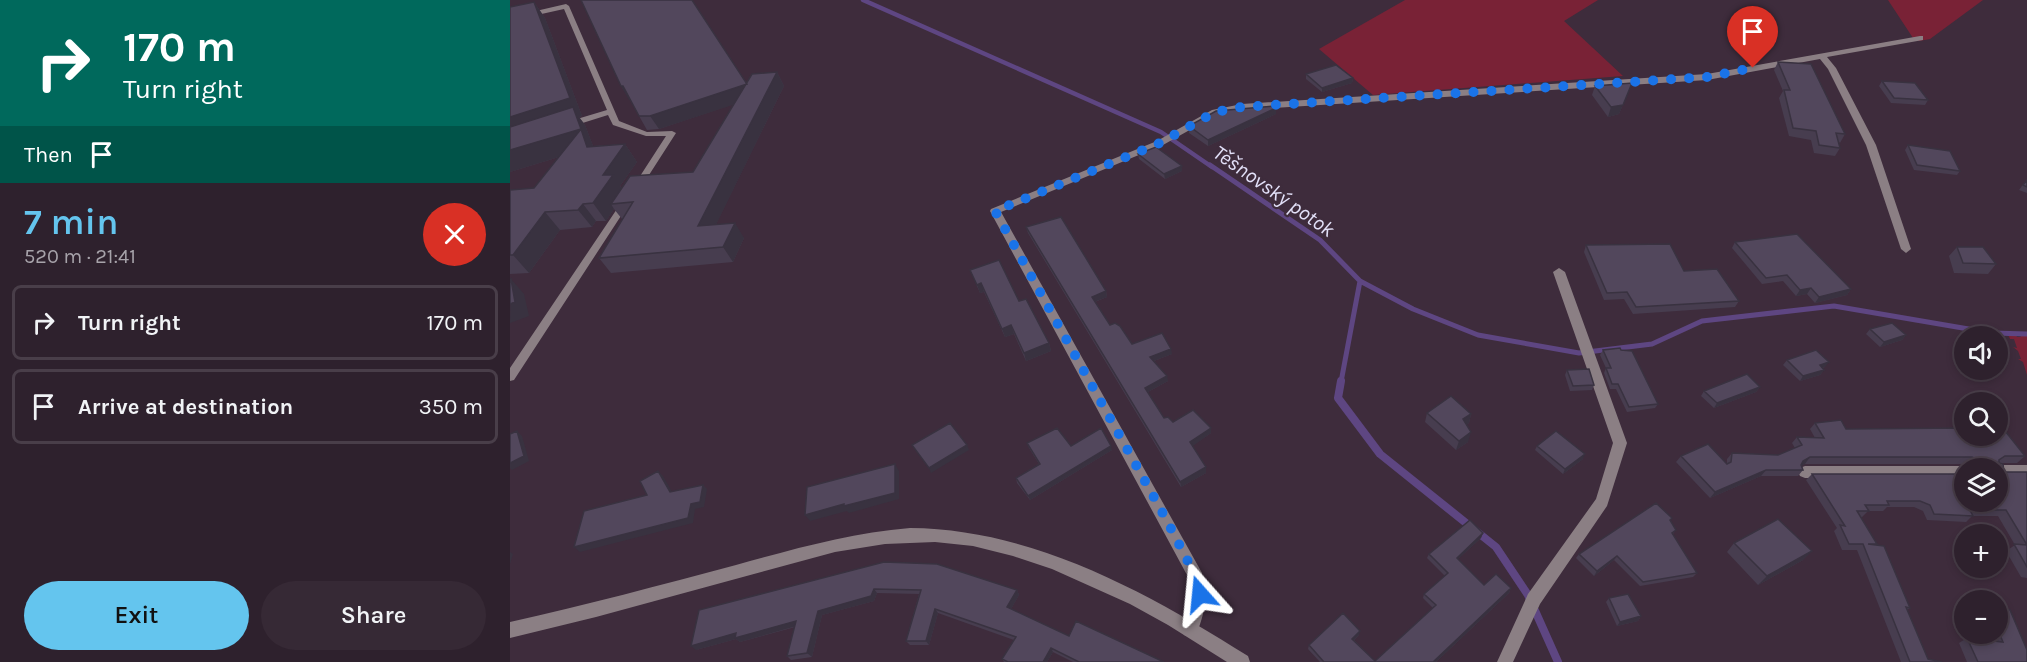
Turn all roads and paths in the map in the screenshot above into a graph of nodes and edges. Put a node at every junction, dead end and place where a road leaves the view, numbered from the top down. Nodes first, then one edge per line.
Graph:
1 (510, 19) edge
2 (1920, 38) dead end
3 (1821, 55) junction
4 (612, 111) junction
5 (555, 129) edge
6 (1906, 249) dead end
7 (1559, 272) dead end
8 (510, 377) edge
9 (2008, 471) edge
10 (2027, 471) edge
11 (1805, 472) edge
12 (1954, 472) edge
13 (1190, 629) junction
14 (510, 630) edge
15 (1242, 662) edge
16 (1505, 662) edge

1 - 4 lane
2 - 3 street
3 - 6 street
3 - 13 street
4 - 5 lane
4 - 8 lane
7 - 16 street
9 - 10 street
11 - 12 street
13 - 14 street
13 - 15 street

